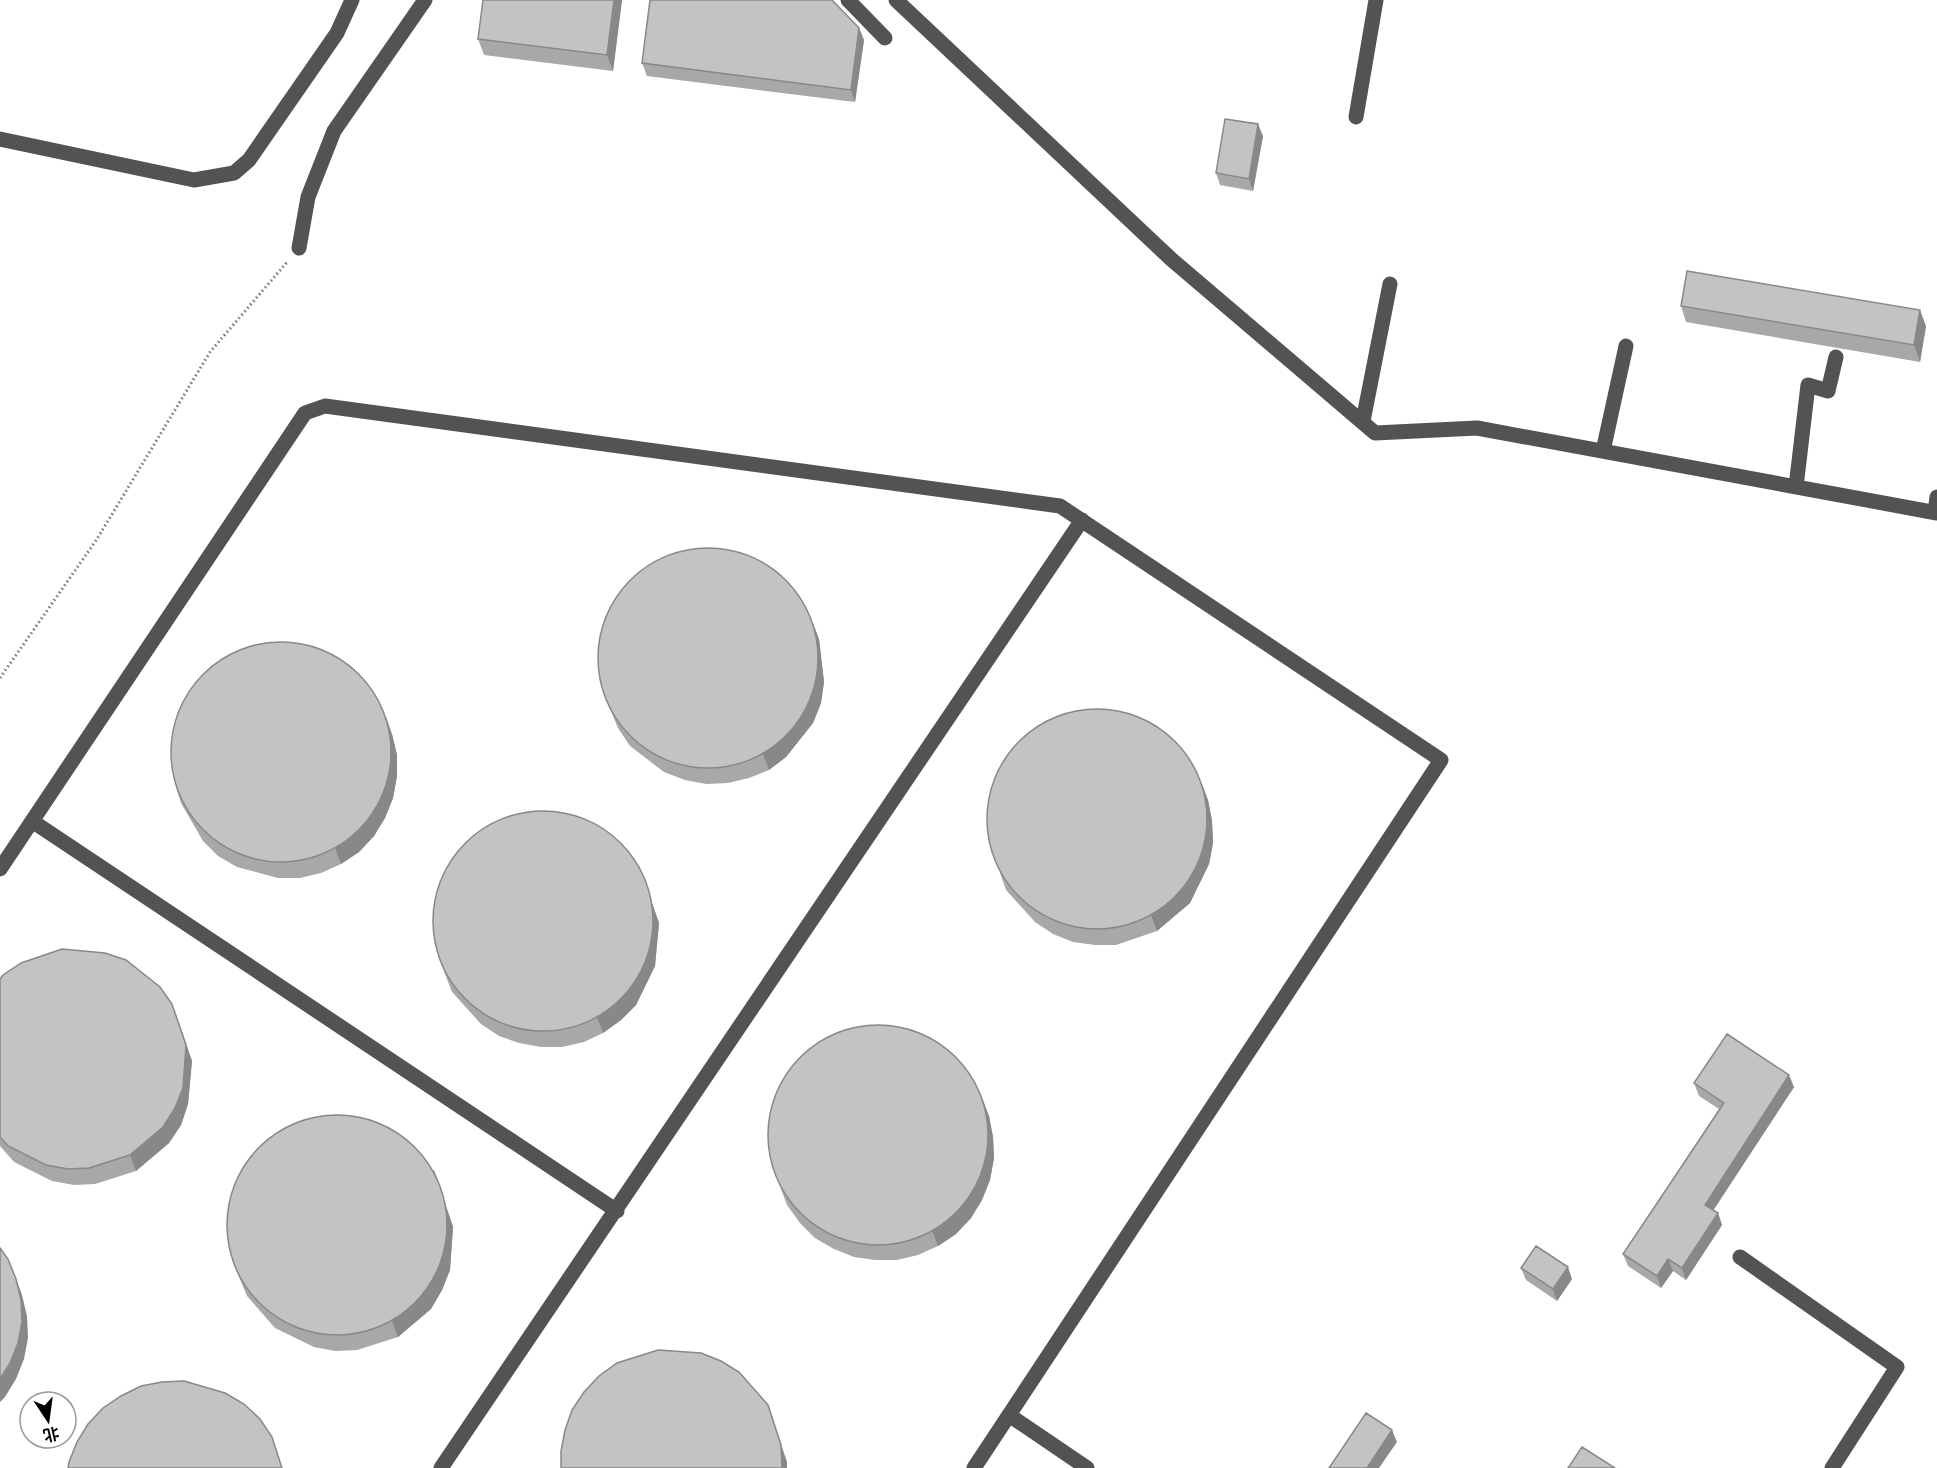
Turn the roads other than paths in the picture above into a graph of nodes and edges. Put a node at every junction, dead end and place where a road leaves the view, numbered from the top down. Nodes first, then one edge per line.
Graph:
1 (352, 0) edge
2 (425, 0) edge
3 (848, 0) edge
4 (896, 0) edge
5 (1376, 0) edge
6 (885, 38) dead end
7 (1356, 117) dead end
8 (0, 139) edge
9 (299, 248) road end
10 (1390, 284) dead end
11 (1626, 346) dead end
12 (1836, 357) dead end
13 (1363, 421) junction
14 (1603, 451) junction
15 (1796, 487) junction
16 (1936, 507) edge
17 (1082, 520) junction
18 (32, 821) junction
19 (0, 869) edge
20 (617, 1211) junction
21 (1740, 1257) dead end
22 (1009, 1415) junction
23 (1836, 1466) edge
24 (441, 1468) edge
25 (974, 1468) edge
26 (1087, 1468) edge

1 - 8 street
2 - 9 street
3 - 6 street
4 - 13 street
5 - 7 street
10 - 13 street
11 - 14 street
12 - 15 street
13 - 14 street
14 - 15 street
15 - 16 street
17 - 18 street
17 - 20 street
17 - 22 street
18 - 19 street
18 - 20 street
20 - 24 street
21 - 23 street
22 - 25 street
22 - 26 street

